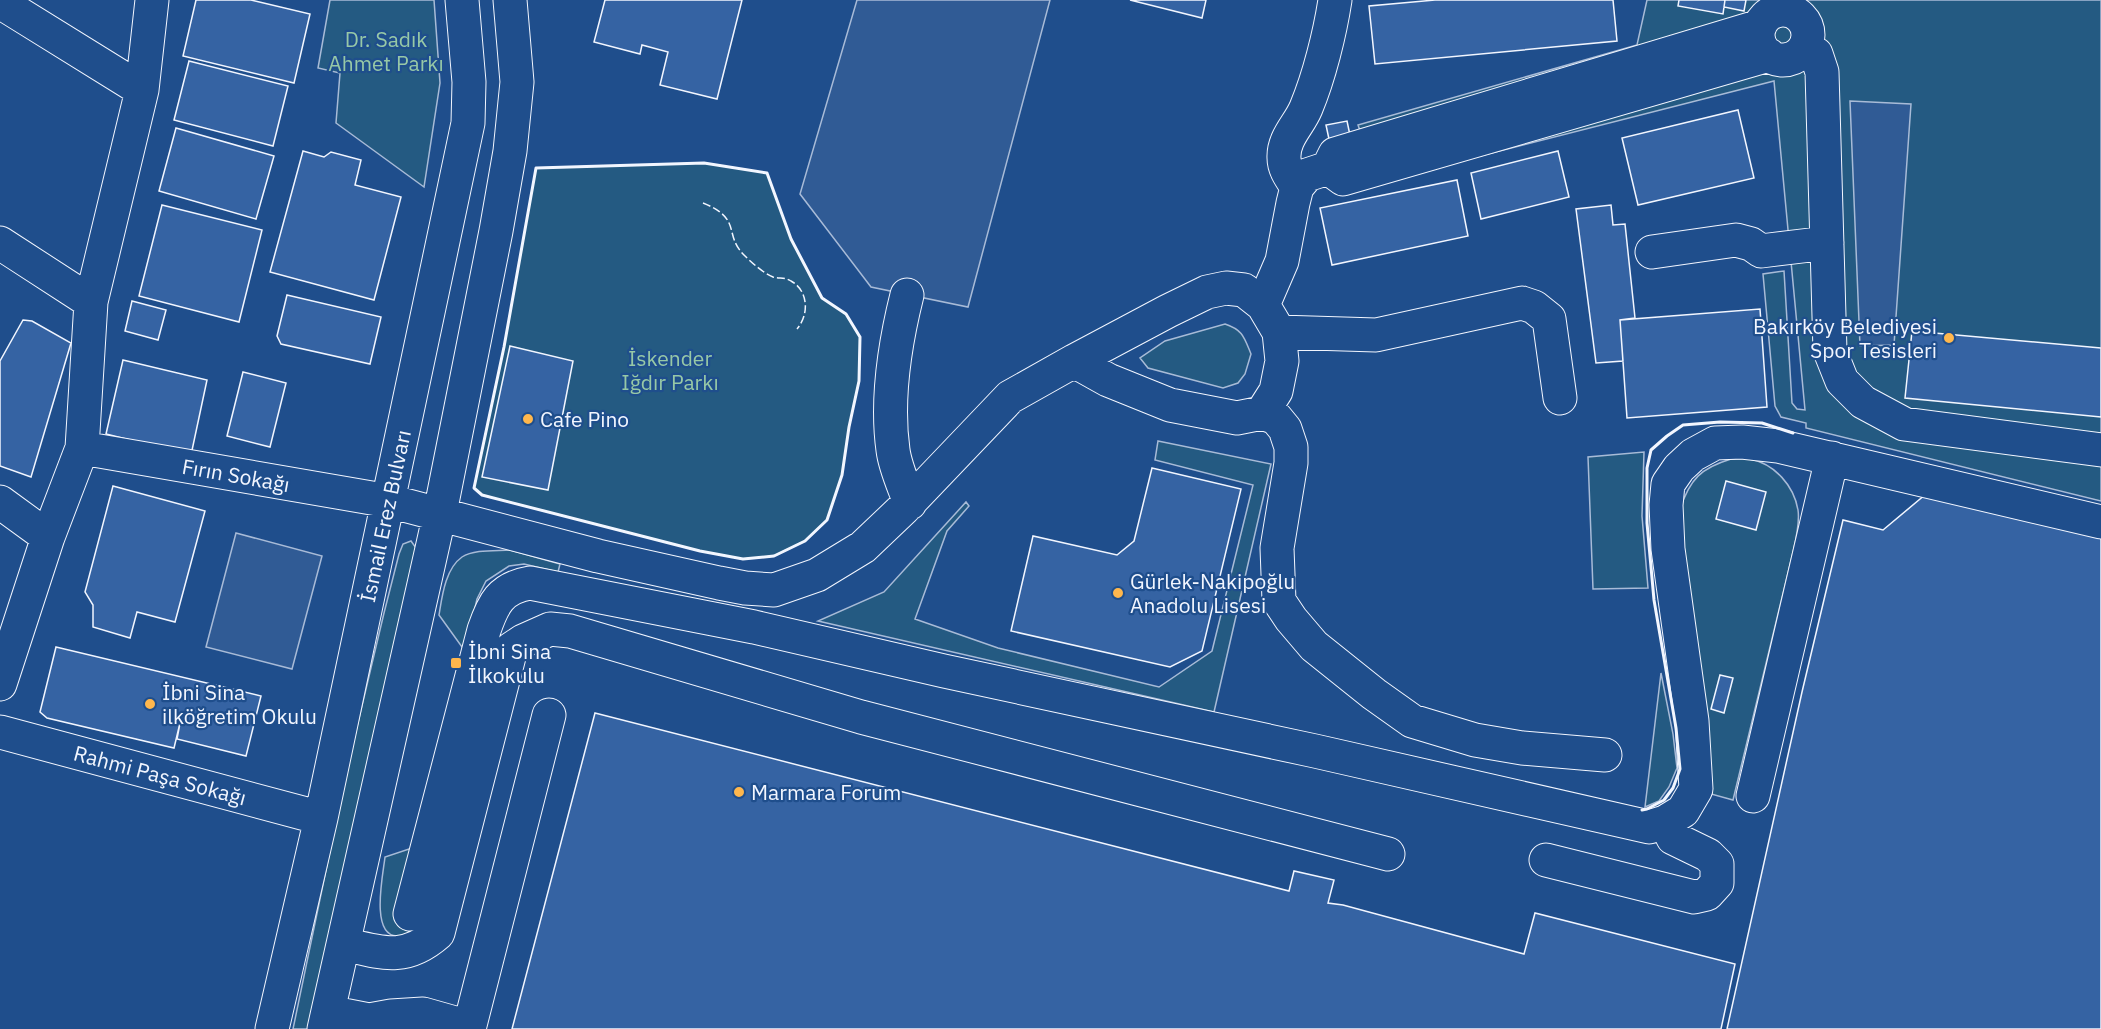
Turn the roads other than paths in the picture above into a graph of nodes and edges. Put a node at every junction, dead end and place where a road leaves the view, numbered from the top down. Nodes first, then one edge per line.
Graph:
1 (152, 0) edge
2 (462, 0) edge
3 (510, 0) edge
4 (1335, 0) edge
5 (0, 2) edge
6 (1775, 23) edge
7 (142, 90) junction
8 (1297, 187) junction
9 (0, 243) edge
10 (1827, 243) junction
11 (1652, 252) dead end
12 (907, 295) dead end
13 (91, 302) junction
14 (1271, 319) junction
15 (1074, 361) junction
16 (1560, 398) dead end
17 (1262, 413) junction
18 (82, 448) junction
19 (2101, 450) edge
20 (1832, 458) junction
21 (389, 501) junction
22 (0, 502) edge
23 (910, 502) junction
24 (440, 513) junction
25 (2101, 522) edge
26 (48, 537) junction
27 (719, 583) junction
28 (716, 619) junction
29 (0, 684) edge
30 (549, 715) dead end
31 (0, 732) edge
32 (1605, 755) dead end
33 (1752, 796) dead end
34 (321, 818) junction
35 (1665, 822) junction
36 (1388, 854) dead end
37 (1546, 860) dead end
38 (410, 914) dead end
39 (344, 944) junction
40 (326, 1020) edge
41 (368, 1024) edge
42 (469, 1028) edge
43 (272, 1029) edge

1 - 7 street
2 - 21 street, İsmail Erez Bulvarı
3 - 24 street
4 - 8 street
5 - 7 street
6 - 8 street
6 - 10 street
7 - 13 street
8 - 14 street
9 - 13 street
10 - 11 street
10 - 19 street
12 - 23 street
13 - 18 street
14 - 15 street, Fırın Sokağı
14 - 16 street
14 - 17 street
15 - 17 street
15 - 23 street, Fırın Sokağı
17 - 32 street
18 - 21 street, Fırın Sokağı
18 - 26 street
20 - 25 street
20 - 33 street
20 - 35 street
21 - 24 street, Fırın Sokağı
21 - 34 street, İsmail Erez Bulvarı
22 - 26 street
23 - 27 street, Fırın Sokağı
24 - 27 street, Fırın Sokağı
24 - 39 street
26 - 29 street
27 - 28 street
28 - 35 street
28 - 38 street
30 - 42 street
31 - 34 street, Rahmi Paşa Sokağı
34 - 43 street, İsmail Erez Bulvarı
35 - 37 street
36 - 39 street
39 - 40 street
40 - 41 street
41 - 42 street

